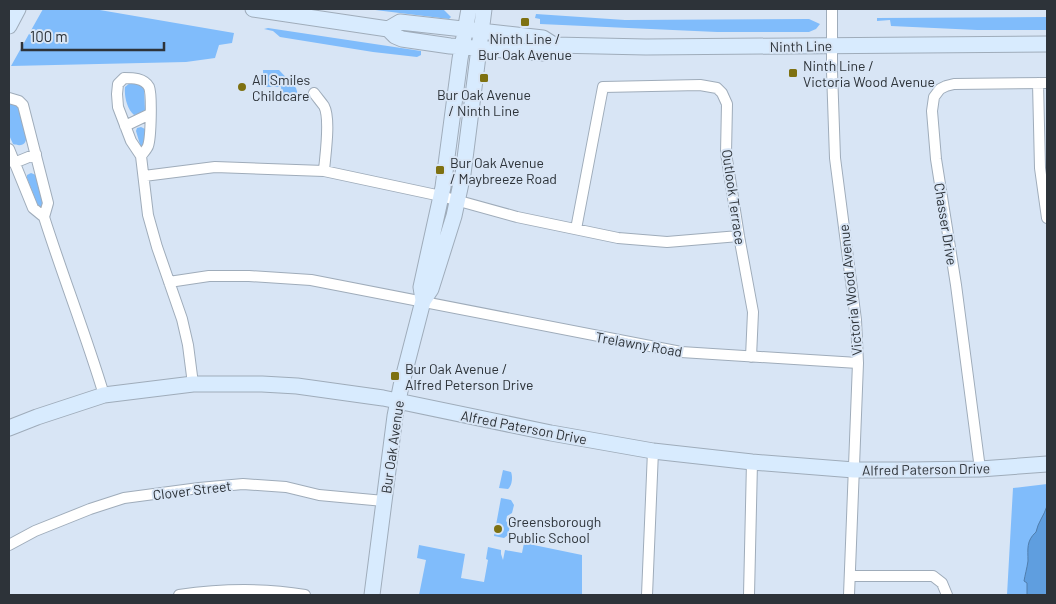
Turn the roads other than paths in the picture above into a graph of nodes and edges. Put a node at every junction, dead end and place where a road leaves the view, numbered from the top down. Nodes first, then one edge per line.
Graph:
1 (18, 9) edge
2 (253, 9) edge
3 (469, 9) edge
4 (484, 9) edge
5 (832, 9) edge
6 (9, 26) edge
7 (388, 29) junction
8 (466, 30) junction
9 (481, 32) junction
10 (1047, 44) edge
11 (554, 45) junction
12 (832, 45) junction
13 (463, 47) junction
14 (479, 48) junction
15 (1043, 83) edge
16 (314, 93) dead end
17 (9, 98) edge
18 (150, 114) junction
19 (125, 126) junction
20 (9, 149) edge
21 (36, 154) junction
22 (141, 156) junction
23 (14, 163) junction
24 (324, 171) junction
25 (144, 176) junction
26 (441, 196) junction
27 (458, 200) junction
28 (44, 217) junction
29 (1047, 218) edge
30 (576, 229) junction
31 (739, 236) junction
32 (169, 282) junction
33 (423, 302) junction
34 (751, 357) junction
35 (858, 364) junction
36 (193, 384) junction
37 (104, 395) junction
38 (398, 400) junction
39 (9, 428) edge
40 (653, 451) junction
41 (752, 462) junction
42 (1047, 464) edge
43 (980, 469) junction
44 (854, 470) junction
45 (384, 501) junction
46 (9, 545) edge
47 (850, 576) junction
48 (178, 595) edge
49 (306, 595) edge
50 (372, 595) edge
51 (647, 595) edge
52 (749, 595) edge
53 (849, 595) edge
54 (947, 595) edge

1 - 6 street
2 - 7 street, Ninth Line
3 - 8 street, Bur Oak Avenue
4 - 9 street, Bur Oak Avenue
5 - 12 street, Victoria Wood Avenue
7 - 8 street, Ninth Line
7 - 13 street, Ninth Line
8 - 9 street, Ninth Line
8 - 13 street, Bur Oak Avenue
9 - 11 street, Ninth Line
9 - 14 street, Bur Oak Avenue
10 - 12 street, Ninth Line
11 - 12 street, Ninth Line
11 - 14 street, Ninth Line
12 - 35 street, Victoria Wood Avenue
13 - 14 street, Ninth Line
13 - 26 street, Bur Oak Avenue
14 - 27 street, Bur Oak Avenue
15 - 29 street
15 - 43 street, Chasser Drive
16 - 24 street
17 - 21 street
18 - 19 street
18 - 19 street
18 - 22 street
19 - 22 street
20 - 23 street
21 - 23 street
21 - 28 street
22 - 25 street
23 - 28 street
24 - 25 street
24 - 26 street
25 - 32 street
26 - 27 street
26 - 33 street, Bur Oak Avenue
27 - 30 street
27 - 33 street, Bur Oak Avenue
28 - 37 street
30 - 31 street
30 - 31 street, Outlook Terrace
31 - 34 street, Outlook Terrace
32 - 33 street, Trelawny Road
32 - 36 street
33 - 34 street, Trelawny Road
33 - 38 street, Bur Oak Avenue
34 - 35 street, Trelawny Road
35 - 44 street, Victoria Wood Avenue
36 - 37 street, Alfred Paterson Drive
36 - 38 street, Alfred Paterson Drive
37 - 39 street, Alfred Paterson Drive
38 - 40 street, Alfred Paterson Drive
38 - 45 street, Bur Oak Avenue
40 - 41 street, Alfred Paterson Drive
40 - 51 street
41 - 44 street, Alfred Paterson Drive
41 - 52 street
42 - 43 street, Alfred Paterson Drive
43 - 44 street, Alfred Paterson Drive
44 - 47 street, Victoria Wood Avenue
45 - 46 street, Clover Street
45 - 50 street, Bur Oak Avenue
47 - 53 street, Victoria Wood Avenue
47 - 54 street
48 - 49 street

